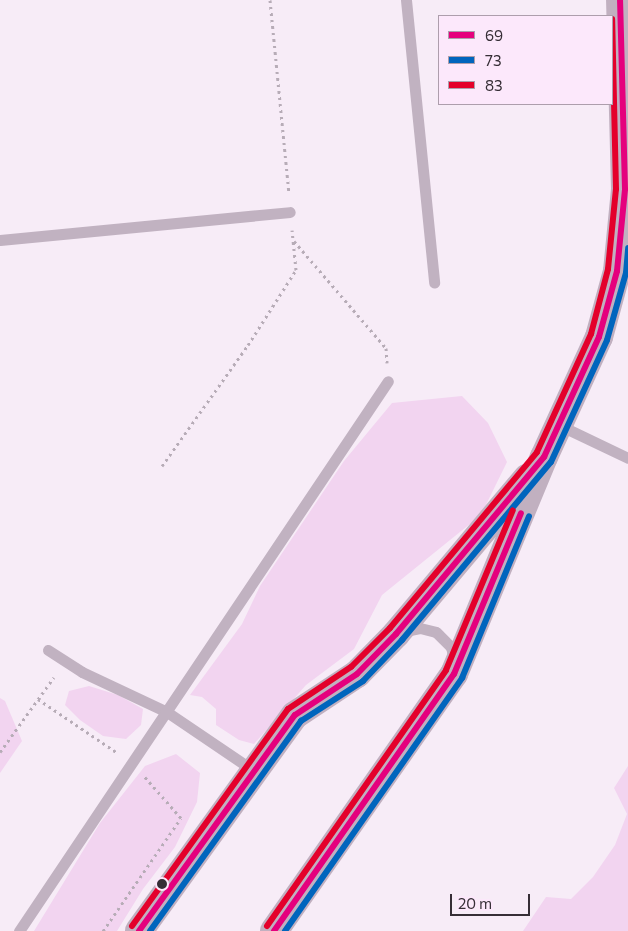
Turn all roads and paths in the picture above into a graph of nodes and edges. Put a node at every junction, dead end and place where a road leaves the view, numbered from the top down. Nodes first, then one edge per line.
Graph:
1 (270, 0) edge
2 (406, 0) edge
3 (620, 0) edge
4 (626, 55) edge
5 (626, 92) edge
6 (290, 212) junction
7 (0, 240) edge
8 (293, 241) junction
9 (434, 283) dead end
10 (388, 382) joint
11 (561, 426) junction
12 (544, 458) junction
13 (628, 458) edge
14 (162, 466) dead end
15 (396, 634) junction
16 (48, 650) dead end
17 (65, 661) junction
18 (454, 674) junction
19 (38, 699) junction
20 (167, 712) junction
21 (0, 752) edge
22 (132, 763) junction
23 (254, 771) junction
24 (19, 931) edge
25 (103, 931) edge
26 (139, 931) edge
27 (274, 931) edge

1 - 6 path
2 - 9 lane
3 - 4 street
4 - 5 street
5 - 11 street
6 - 7 lane
6 - 8 path
8 - 10 path
8 - 14 path
10 - 20 lane
11 - 12 street
11 - 13 lane
12 - 15 street
12 - 18 street
15 - 18 lane
15 - 23 street
16 - 17 lane
17 - 19 path
17 - 20 lane
18 - 27 street
19 - 21 path
19 - 22 path
20 - 22 lane
20 - 23 lane
22 - 24 lane
22 - 25 path
23 - 26 street

